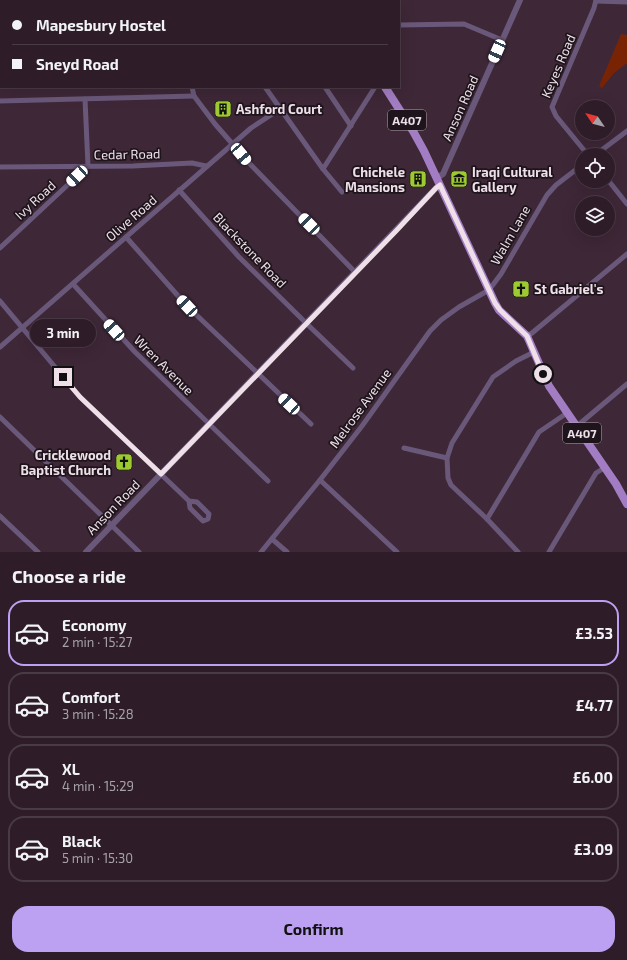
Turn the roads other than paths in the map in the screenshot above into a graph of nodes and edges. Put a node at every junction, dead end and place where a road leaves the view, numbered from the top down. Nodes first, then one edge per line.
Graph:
1 (520, 0) edge
2 (596, 0) edge
3 (627, 2) edge
4 (400, 25) edge
5 (502, 40) junction
6 (192, 88) edge
7 (266, 88) edge
8 (326, 88) edge
9 (374, 88) edge
10 (386, 88) edge
11 (194, 96) junction
12 (85, 99) junction
13 (0, 100) edge
14 (280, 109) junction
15 (351, 126) junction
16 (627, 131) edge
17 (233, 144) junction
18 (582, 148) edge
19 (604, 148) edge
20 (0, 166) edge
21 (88, 166) junction
22 (206, 166) junction
23 (323, 169) junction
24 (575, 170) edge
25 (439, 181) junction
26 (614, 188) edge
27 (179, 190) junction
28 (342, 192) dead end
29 (627, 204) edge
30 (126, 237) junction
31 (0, 248) edge
32 (627, 254) edge
33 (355, 272) junction
34 (73, 284) junction
35 (489, 290) junction
36 (0, 301) edge
37 (306, 324) junction
38 (22, 328) junction
39 (527, 336) junction
40 (0, 347) edge
41 (534, 352) junction
42 (353, 368) dead end
43 (257, 374) junction
44 (627, 384) edge
45 (567, 413) junction
46 (0, 417) edge
47 (209, 424) junction
48 (311, 424) dead end
49 (577, 426) junction
50 (404, 448) dead end
51 (447, 458) junction
52 (604, 468) junction
53 (161, 474) junction
54 (320, 480) junction
55 (268, 481) dead end
56 (189, 501) dead end
57 (627, 504) edge
58 (0, 516) edge
59 (487, 519) junction
60 (112, 525) junction
61 (272, 539) junction
62 (38, 552) edge
63 (86, 552) edge
64 (139, 552) edge
65 (261, 552) edge
66 (287, 552) edge
67 (397, 552) edge
68 (518, 552) edge
69 (549, 552) edge

1 - 5 street, Anson Road
2 - 3 street
2 - 18 street, Keyes Road
4 - 5 street
5 - 25 street, Anson Road
6 - 11 street
7 - 14 street
8 - 15 street
9 - 15 street
10 - 25 main road, A407
11 - 12 street
11 - 17 street
12 - 13 street
12 - 21 street
14 - 17 street, Olive Road
14 - 23 street
15 - 23 street
16 - 19 street
17 - 22 street, Olive Road
17 - 33 street
20 - 21 street, Cedar Road
21 - 22 street, Cedar Road
21 - 31 street, Ivy Road
22 - 27 street, Olive Road
23 - 28 street
24 - 35 street, Walm Lane
25 - 33 street, Anson Road
25 - 35 main road, A407
26 - 29 street
27 - 30 street, Olive Road
27 - 37 street, Blackstone Road
30 - 34 street, Olive Road
30 - 43 street
32 - 39 street
33 - 37 street, Anson Road
34 - 38 street, Olive Road
34 - 47 street, Wren Avenue
35 - 39 main road, A407
35 - 54 street, Melrose Avenue
36 - 38 street
37 - 42 street, Blackstone Road
37 - 43 street, Anson Road
38 - 40 street, Olive Road
38 - 53 street
39 - 41 main road, A407
41 - 45 main road, A407
41 - 51 street
43 - 47 street, Anson Road
43 - 48 street
44 - 49 street
45 - 49 main road, A407
45 - 59 street
46 - 60 street
47 - 53 street, Anson Road
47 - 55 street, Wren Avenue
49 - 52 main road, A407
50 - 51 street
51 - 59 street
52 - 57 main road, A407
52 - 69 street
53 - 56 street
53 - 60 street, Anson Road
54 - 61 street, Melrose Avenue
54 - 67 street
58 - 62 street
59 - 68 street
60 - 63 street, Anson Road
60 - 64 street
61 - 65 street, Melrose Avenue
61 - 66 street

